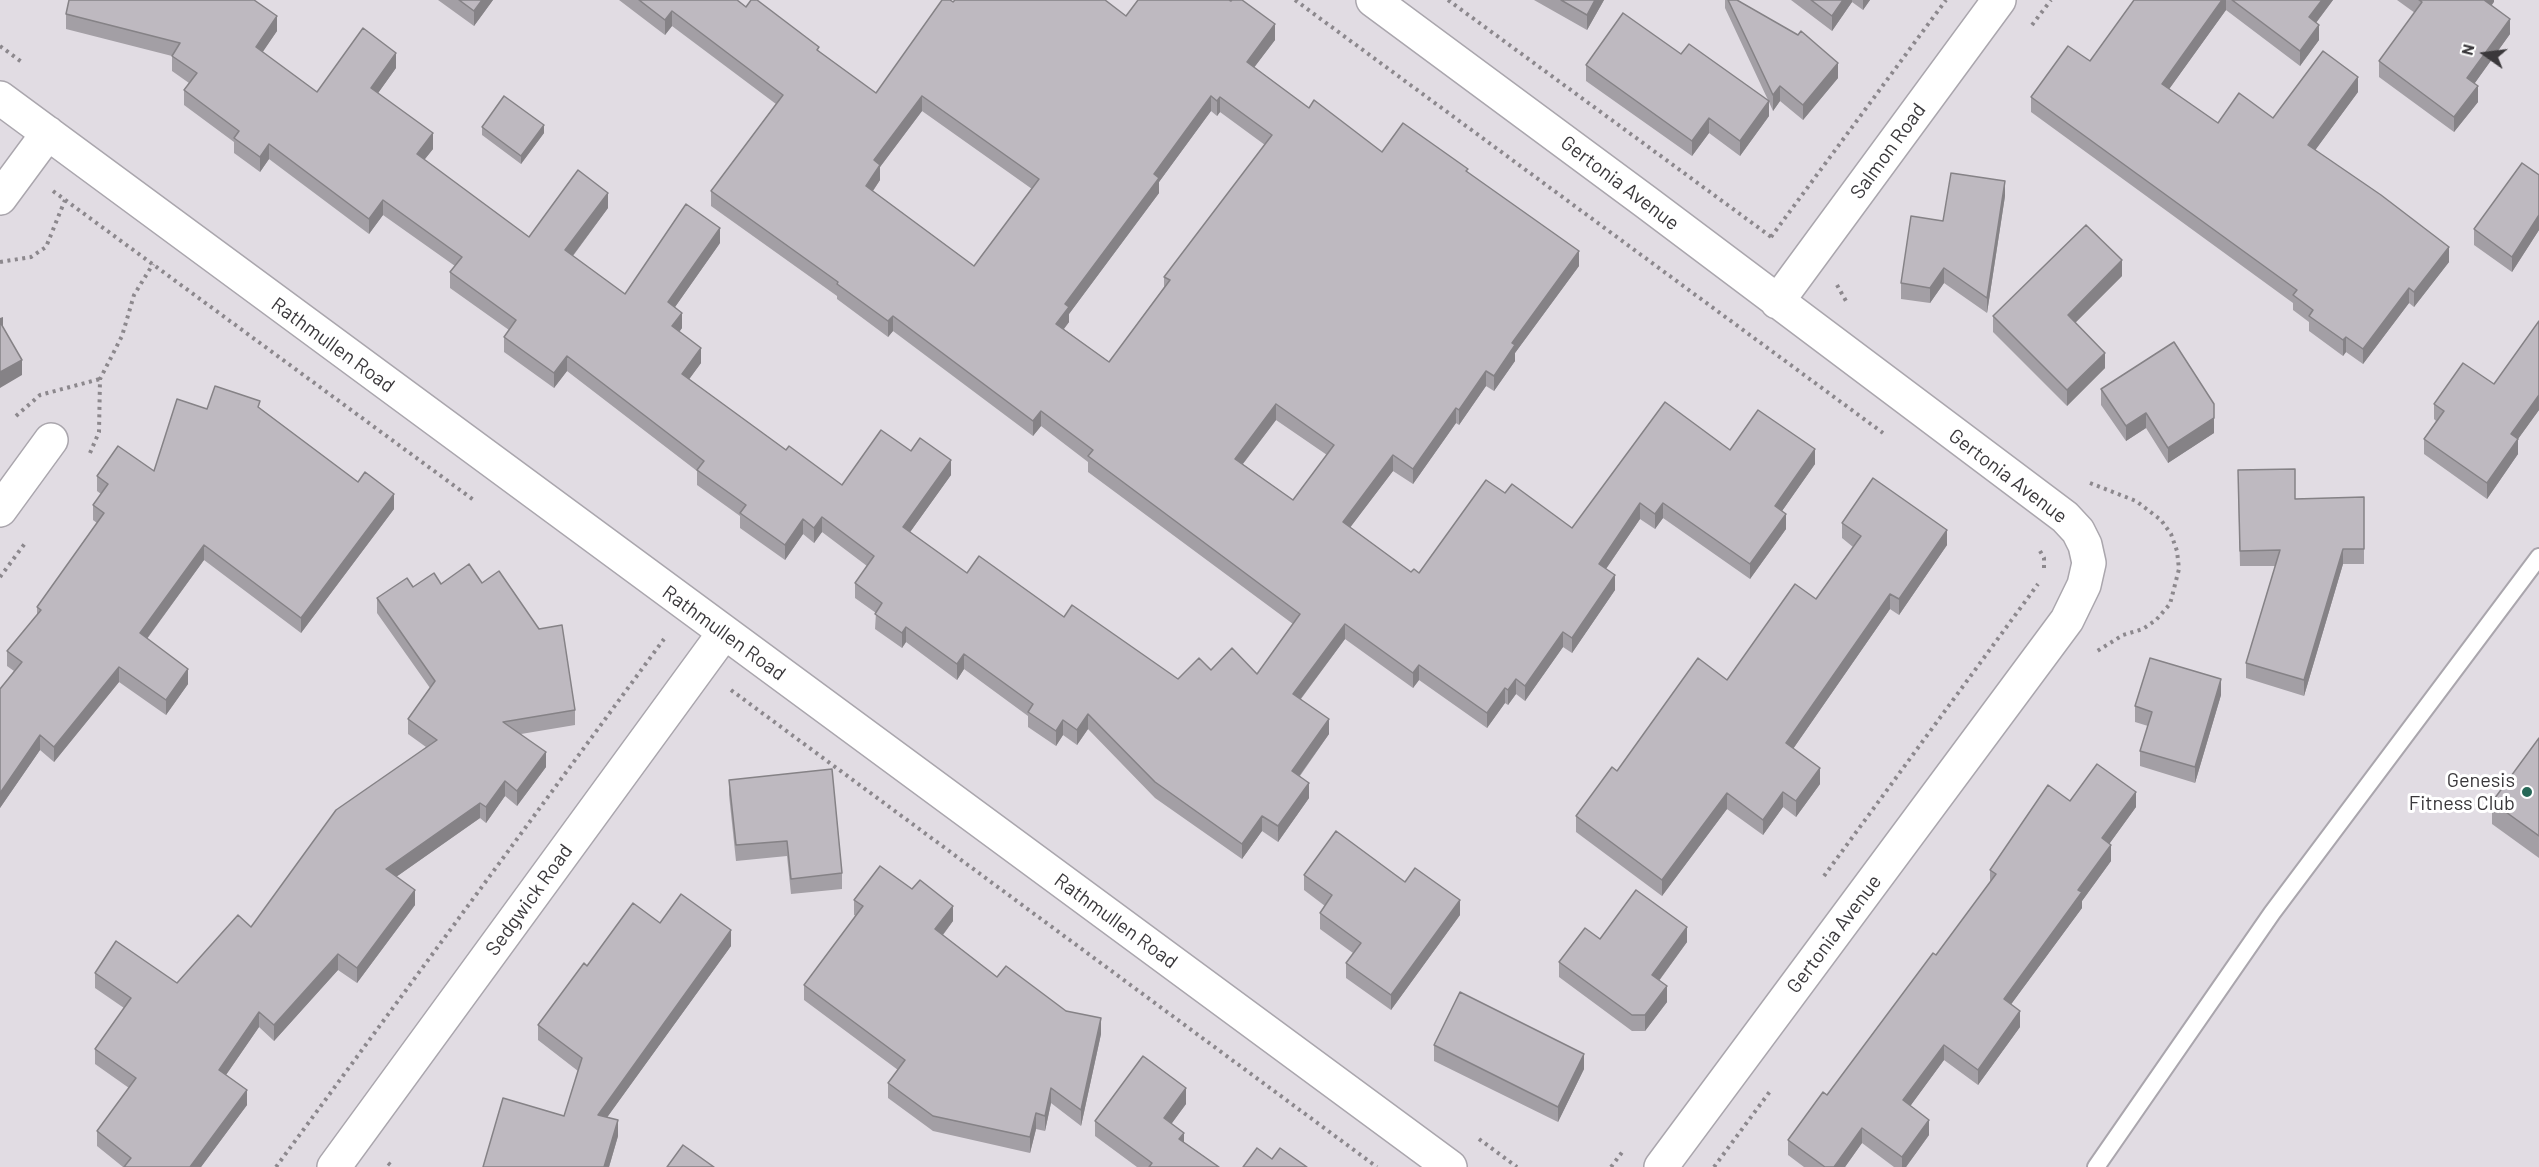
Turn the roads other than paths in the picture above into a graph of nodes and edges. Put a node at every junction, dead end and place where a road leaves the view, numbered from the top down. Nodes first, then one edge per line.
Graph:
1 (1373, 0) edge
2 (1999, 0) edge
3 (0, 98) edge
4 (48, 133) junction
5 (0, 198) edge
6 (1776, 302) junction
7 (51, 440) dead end
8 (0, 510) edge
9 (2539, 557) edge
10 (724, 633) junction
11 (334, 1167) edge
12 (1450, 1167) edge
13 (1661, 1167) edge
14 (2096, 1167) edge

1 - 6 street, Gertonia Avenue
2 - 6 street, Salmon Road
3 - 4 street, Rathmullen Road
4 - 5 street
4 - 10 street, Rathmullen Road
6 - 13 street, Gertonia Avenue
7 - 8 street
9 - 14 lane
10 - 11 street, Sedgwick Road
10 - 12 street, Rathmullen Road

